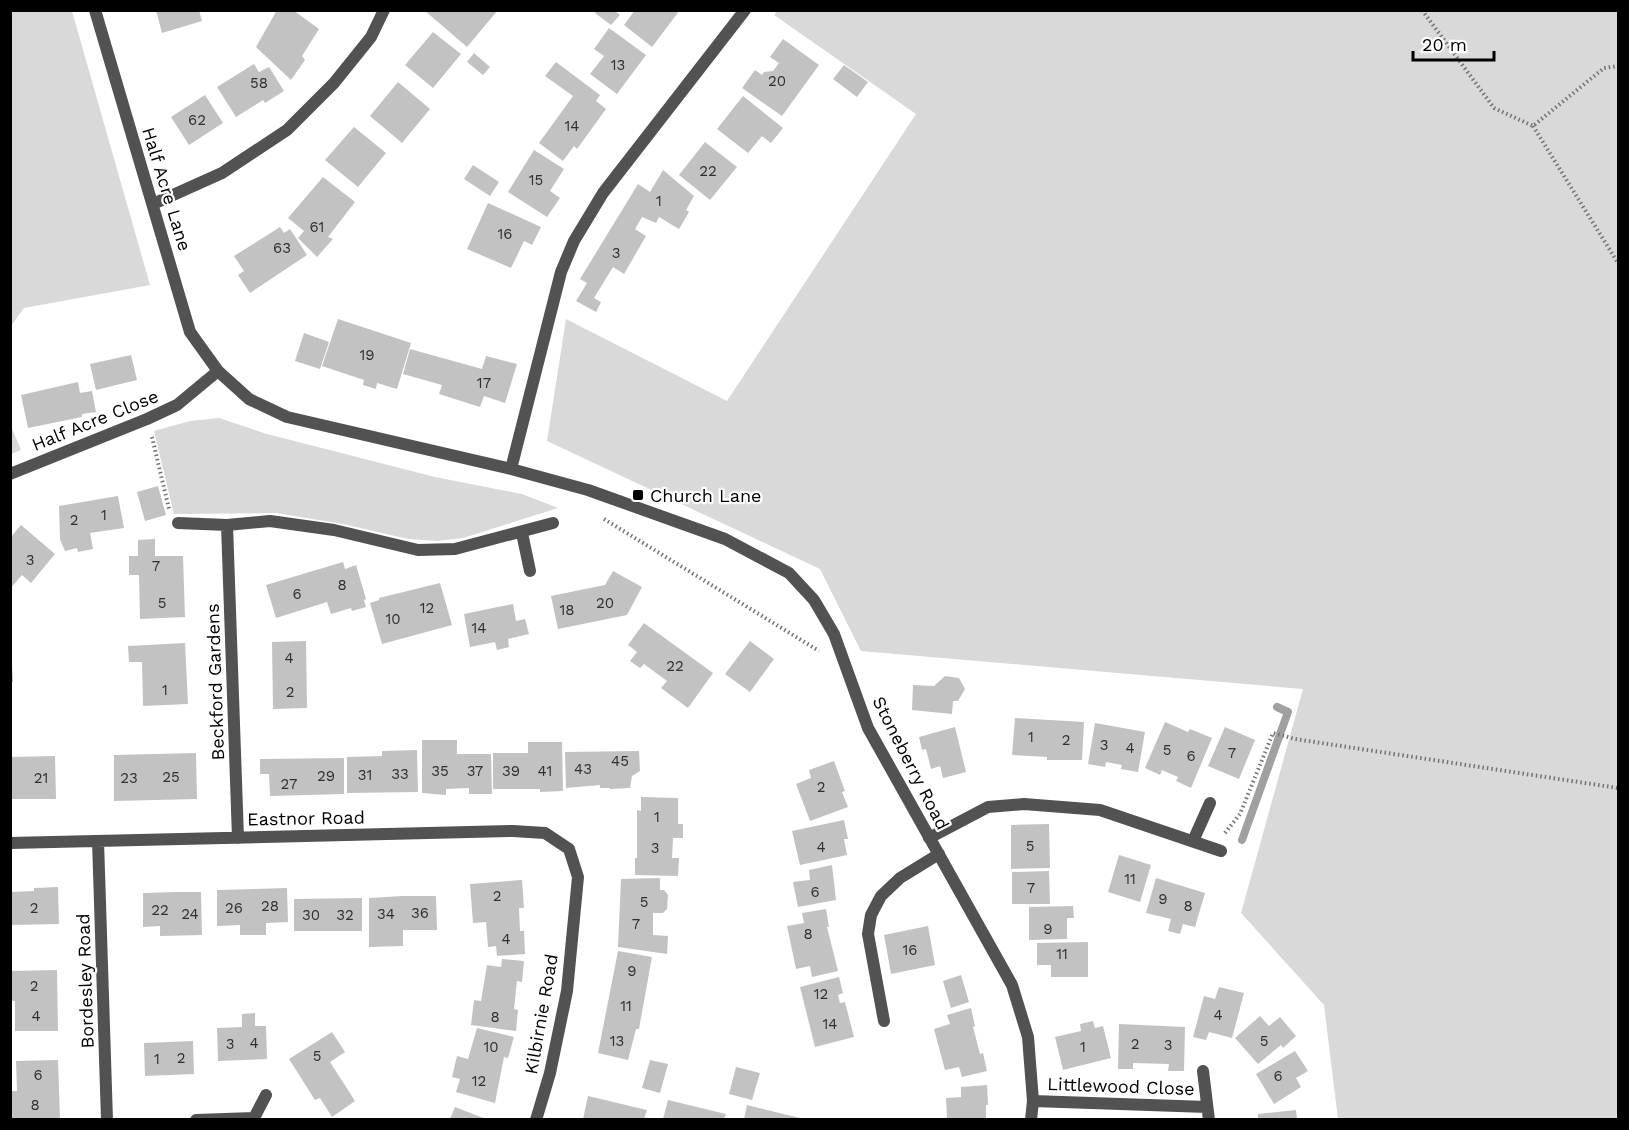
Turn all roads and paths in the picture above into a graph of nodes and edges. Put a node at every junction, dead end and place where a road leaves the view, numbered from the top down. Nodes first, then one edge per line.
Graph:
1 (95, 10) edge
2 (384, 10) edge
3 (745, 10) edge
4 (1422, 10) edge
5 (1618, 66) edge
6 (1533, 126) junction
7 (153, 204) junction
8 (1618, 263) edge
9 (218, 371) junction
10 (147, 419) junction
11 (511, 469) junction
12 (10, 474) edge
13 (588, 490) junction
14 (178, 523) joint
15 (553, 523) dead end
16 (227, 525) junction
17 (522, 532) junction
18 (530, 571) dead end
19 (846, 668) junction
20 (1618, 788) edge
21 (1210, 803) dead end
22 (238, 838) junction
23 (929, 838) junction
24 (98, 841) junction
25 (1194, 841) junction
26 (10, 843) edge
27 (1217, 850) joint
28 (939, 854) junction
29 (578, 877) joint
30 (884, 1021) dead end
31 (1203, 1071) dead end
32 (266, 1095) dead end
33 (1033, 1101) junction
34 (1208, 1113) edge
35 (107, 1119) edge
36 (196, 1119) edge
37 (254, 1119) edge
38 (536, 1119) edge
39 (1031, 1119) edge

1 - 7 street, Half Acre Lane
2 - 7 street
3 - 11 street
4 - 6 path
5 - 6 path
6 - 8 path
7 - 9 street, Half Acre Lane
9 - 10 street, Half Acre Close
9 - 11 street
10 - 12 street, Half Acre Close
10 - 14 path
11 - 13 street, Stoneberry Road
13 - 19 path
13 - 19 street, Stoneberry Road
14 - 16 street
15 - 17 street
16 - 17 street
16 - 22 street, Beckford Gardens
17 - 18 street
19 - 23 street, Stoneberry Road
20 - 27 path
21 - 25 street
22 - 24 street, Eastnor Road
22 - 29 street, Eastnor Road
23 - 25 street
23 - 28 street, Stoneberry Road
24 - 26 street, Eastnor Road
24 - 35 street, Bordesley Road
25 - 27 street
28 - 30 street
28 - 33 street, Stoneberry Road
29 - 38 street, Kilbirnie Road
31 - 34 street, Littlewood Close
32 - 37 street
33 - 34 street, Littlewood Close
33 - 39 street, Stoneberry Road
36 - 37 street

